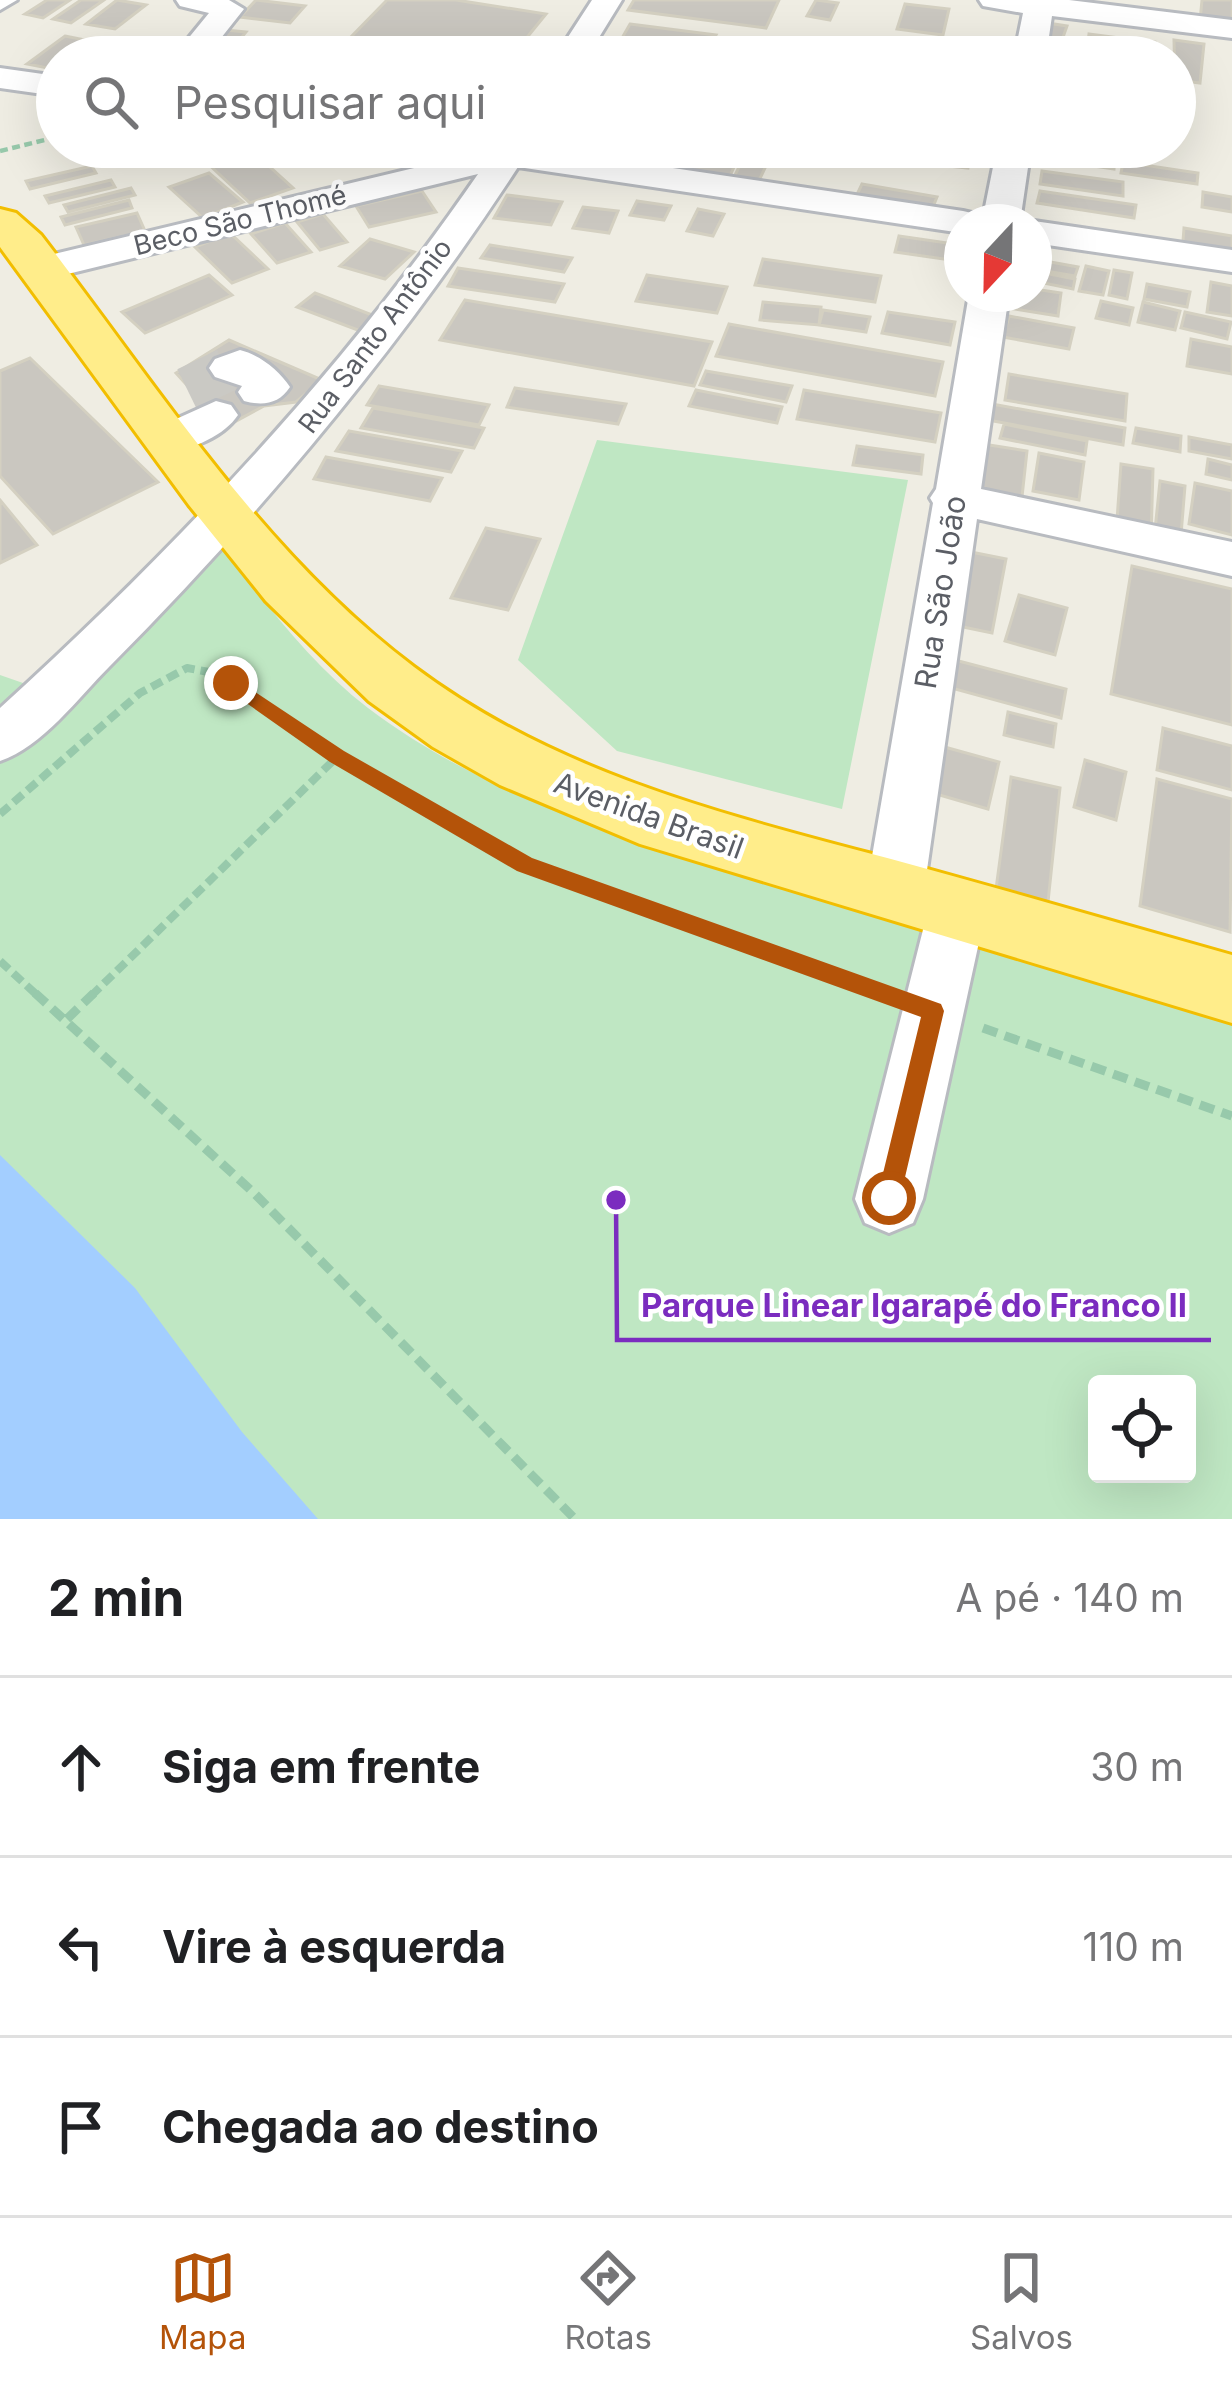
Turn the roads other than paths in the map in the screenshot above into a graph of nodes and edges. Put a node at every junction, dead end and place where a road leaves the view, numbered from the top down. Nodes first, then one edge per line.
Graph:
1 (191, 0) edge
2 (607, 0) edge
3 (994, 0) edge
4 (1040, 3) edge
5 (1232, 29) edge
6 (206, 36) edge
7 (584, 36) edge
8 (1034, 36) edge
9 (0, 78) edge
10 (36, 83) edge
11 (424, 168) edge
12 (499, 168) edge
13 (619, 168) edge
14 (1010, 168) edge
15 (1004, 204) edge
16 (944, 219) edge
17 (1052, 235) edge
18 (17, 248) edge
19 (1232, 261) edge
20 (985, 312) edge
21 (953, 498) junction
22 (227, 518) junction
23 (1232, 559) edge
24 (0, 740) edge
25 (895, 891) junction
26 (957, 910) junction
27 (1232, 989) edge
28 (889, 1198) dead end

1 - 6 street
2 - 7 street
3 - 4 street
4 - 5 street
4 - 8 street
9 - 10 street
11 - 18 street, Beco São Thomé
12 - 22 street, Rua Santo Antônio
13 - 16 street
14 - 15 street
17 - 19 street
18 - 22 highway, Avenida Brasil
20 - 21 street, Rua São João
21 - 23 street
21 - 25 street, Rua São João
22 - 24 street, Rua Santo Antônio
22 - 25 highway, Avenida Brasil
25 - 26 highway, Avenida Brasil
26 - 27 highway, Avenida Brasil
26 - 28 street

